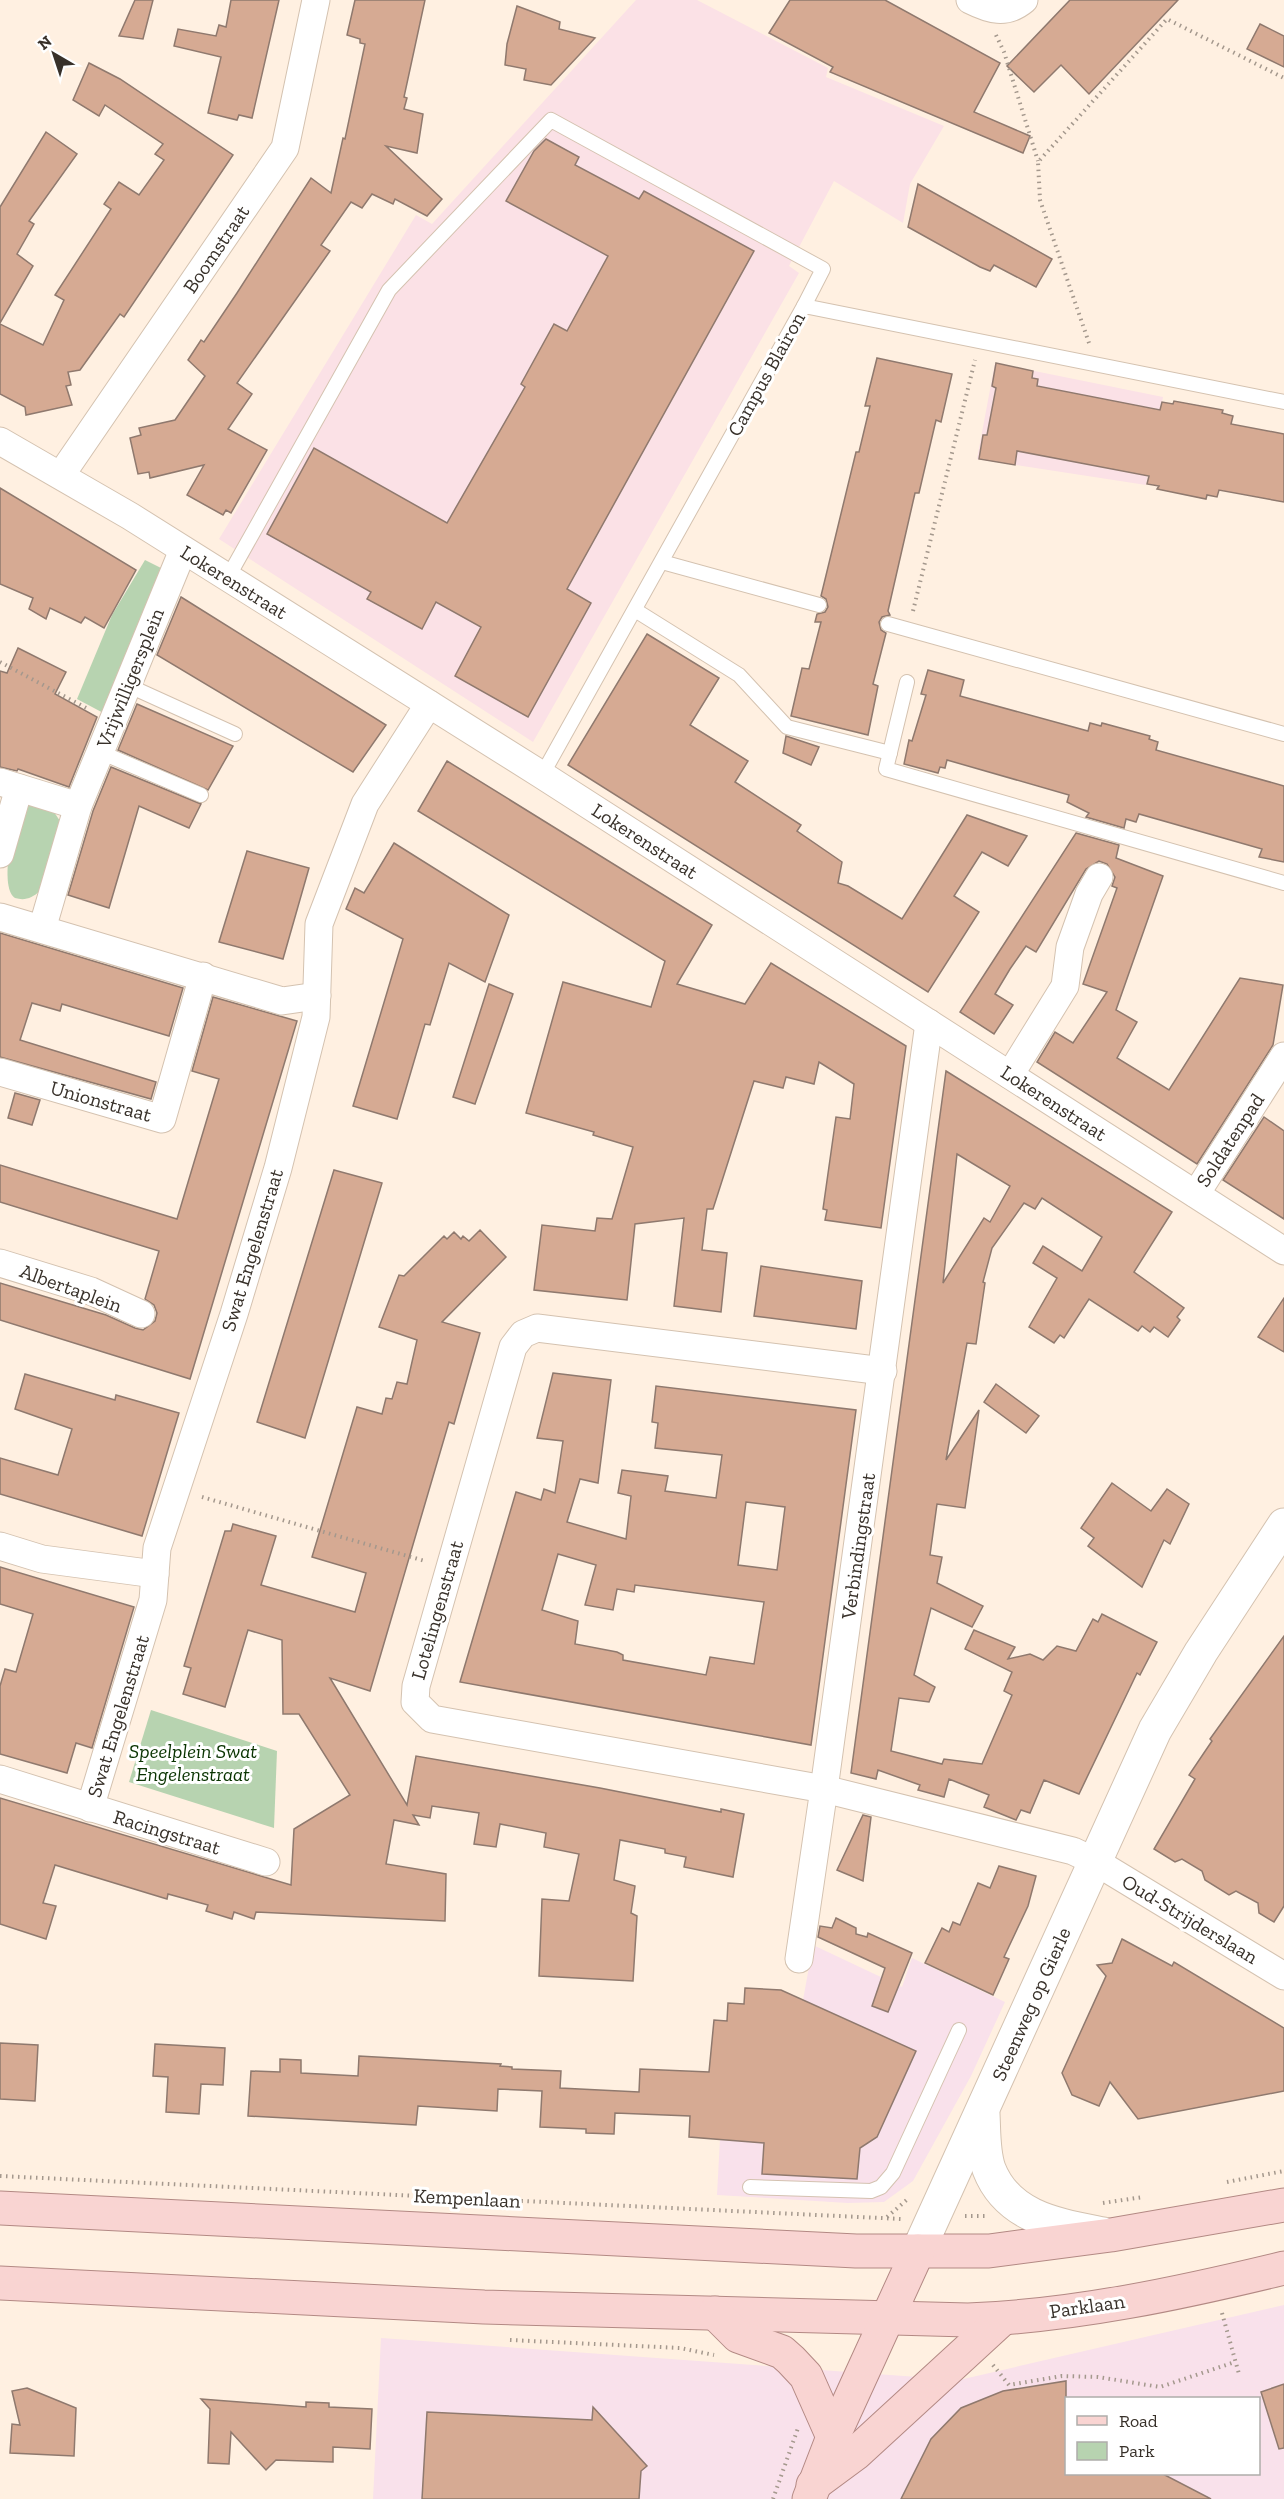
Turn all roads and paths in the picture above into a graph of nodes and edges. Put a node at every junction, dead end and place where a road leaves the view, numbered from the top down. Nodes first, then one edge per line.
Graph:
1 (316, 0) edge
2 (1024, 0) edge
3 (977, 3) edge
4 (1284, 78) edge
5 (1038, 162) junction
6 (804, 306) junction
7 (980, 339) junction
8 (1097, 364) junction
9 (1284, 402) edge
10 (0, 441) edge
11 (61, 475) junction
12 (183, 550) junction
13 (662, 562) junction
14 (227, 579) junction
15 (819, 605) dead end
16 (906, 609) dead end
17 (635, 610) junction
18 (888, 624) dead end
19 (0, 662) edge
20 (907, 682) dead end
21 (127, 685) junction
22 (429, 704) junction
23 (111, 722) junction
24 (235, 734) dead end
25 (1284, 734) edge
26 (100, 752) junction
27 (890, 753) junction
28 (542, 775) junction
29 (9, 785) edge
30 (201, 795) dead end
31 (78, 807) junction
32 (0, 854) edge
33 (1099, 878) dead end
34 (1284, 883) edge
35 (0, 917) edge
36 (42, 929) junction
37 (203, 976) junction
38 (317, 996) junction
39 (929, 1023) junction
40 (1284, 1056) edge
41 (0, 1072) edge
42 (1010, 1075) junction
43 (1196, 1194) junction
44 (1284, 1251) edge
45 (0, 1263) edge
46 (141, 1314) dead end
47 (883, 1371) junction
48 (176, 1489) junction
49 (1280, 1538) edge
50 (0, 1546) edge
51 (449, 1568) junction
52 (155, 1574) junction
53 (0, 1779) edge
54 (824, 1789) junction
55 (90, 1808) junction
56 (266, 1862) dead end
57 (1096, 1862) junction
58 (799, 1959) dead end
59 (1284, 1976) edge
60 (959, 2030) dead end
61 (982, 2111) junction
62 (1284, 2171) edge
63 (0, 2176) edge
64 (1218, 2184) dead end
65 (750, 2187) dead end
66 (1151, 2196) dead end
67 (1096, 2204) dead end
68 (1284, 2205) edge
69 (0, 2208) edge
70 (1024, 2212) junction
71 (935, 2216) junction
72 (1111, 2235) junction
73 (918, 2251) junction
74 (1284, 2268) edge
75 (0, 2283) edge
76 (715, 2313) junction
77 (1222, 2313) dead end
78 (1002, 2319) junction
79 (888, 2320) junction
80 (501, 2339) dead end
81 (720, 2356) dead end
82 (990, 2362) dead end
83 (1235, 2362) junction
84 (1239, 2374) dead end
85 (833, 2437) junction
86 (811, 2492) edge

1 - 11 street, Boomstraat
2 - 3 street
3 - 5 path
4 - 5 path
5 - 8 path
6 - 7 lane, Campus Blairon
6 - 13 lane, Campus Blairon
6 - 14 lane
7 - 8 lane, Campus Blairon
7 - 16 path
8 - 9 lane, Campus Blairon
10 - 11 street, Lokerenstraat
11 - 12 street, Lokerenstraat
12 - 14 street, Lokerenstraat
12 - 21 street, Vrijwilligersplein
13 - 15 lane
13 - 17 lane, Campus Blairon
14 - 22 street, Lokerenstraat
17 - 27 lane
17 - 28 lane, Campus Blairon
18 - 25 lane
19 - 23 path
20 - 27 lane
21 - 23 street, Vrijwilligersplein
21 - 24 lane
22 - 28 street, Lokerenstraat
22 - 38 street, Swat Engelenstraat
23 - 26 street, Vrijwilligersplein
26 - 30 lane
26 - 31 street, Vrijwilligersplein
27 - 34 lane
28 - 39 street, Lokerenstraat
29 - 31 street
29 - 32 street
31 - 36 street, Vrijwilligersplein
33 - 42 street
35 - 36 street
36 - 37 street
37 - 38 street
37 - 41 street, Unionstraat
38 - 48 street, Swat Engelenstraat
39 - 42 street, Lokerenstraat
39 - 47 street, Verbindingstraat
40 - 43 street, Soldatenpad
42 - 43 street, Lokerenstraat
43 - 44 street, Lokerenstraat
45 - 46 street, Albertaplein
47 - 51 street, Lotelingenstraat
47 - 54 street, Verbindingstraat
48 - 51 path
48 - 52 street, Swat Engelenstraat
49 - 57 street, Steenweg op Gierle
50 - 52 street
51 - 54 street, Lotelingenstraat
52 - 55 street, Swat Engelenstraat
53 - 55 street, Racingstraat
54 - 57 street
54 - 58 street
55 - 56 street, Racingstraat
57 - 59 street, Oud-Strijderslaan
57 - 61 street, Steenweg op Gierle
60 - 65 lane
61 - 70 street
61 - 71 street, Steenweg op Gierle
62 - 64 path
63 - 71 path, Kempenlaan
66 - 67 path
68 - 72 main road
69 - 73 main road, Kempenlaan
70 - 71 path
70 - 72 street
71 - 73 street, Steenweg op Gierle
72 - 73 main road
73 - 79 main road, Steenweg op Gierle
74 - 78 main road, Parklaan
75 - 76 main road
76 - 79 main road
76 - 85 main road
77 - 83 path
78 - 79 main road, Parklaan
78 - 86 main road
79 - 85 main road, Steenweg op Gierle
80 - 81 path
82 - 83 path
83 - 84 path
85 - 86 main road, Steenweg op Gierle

